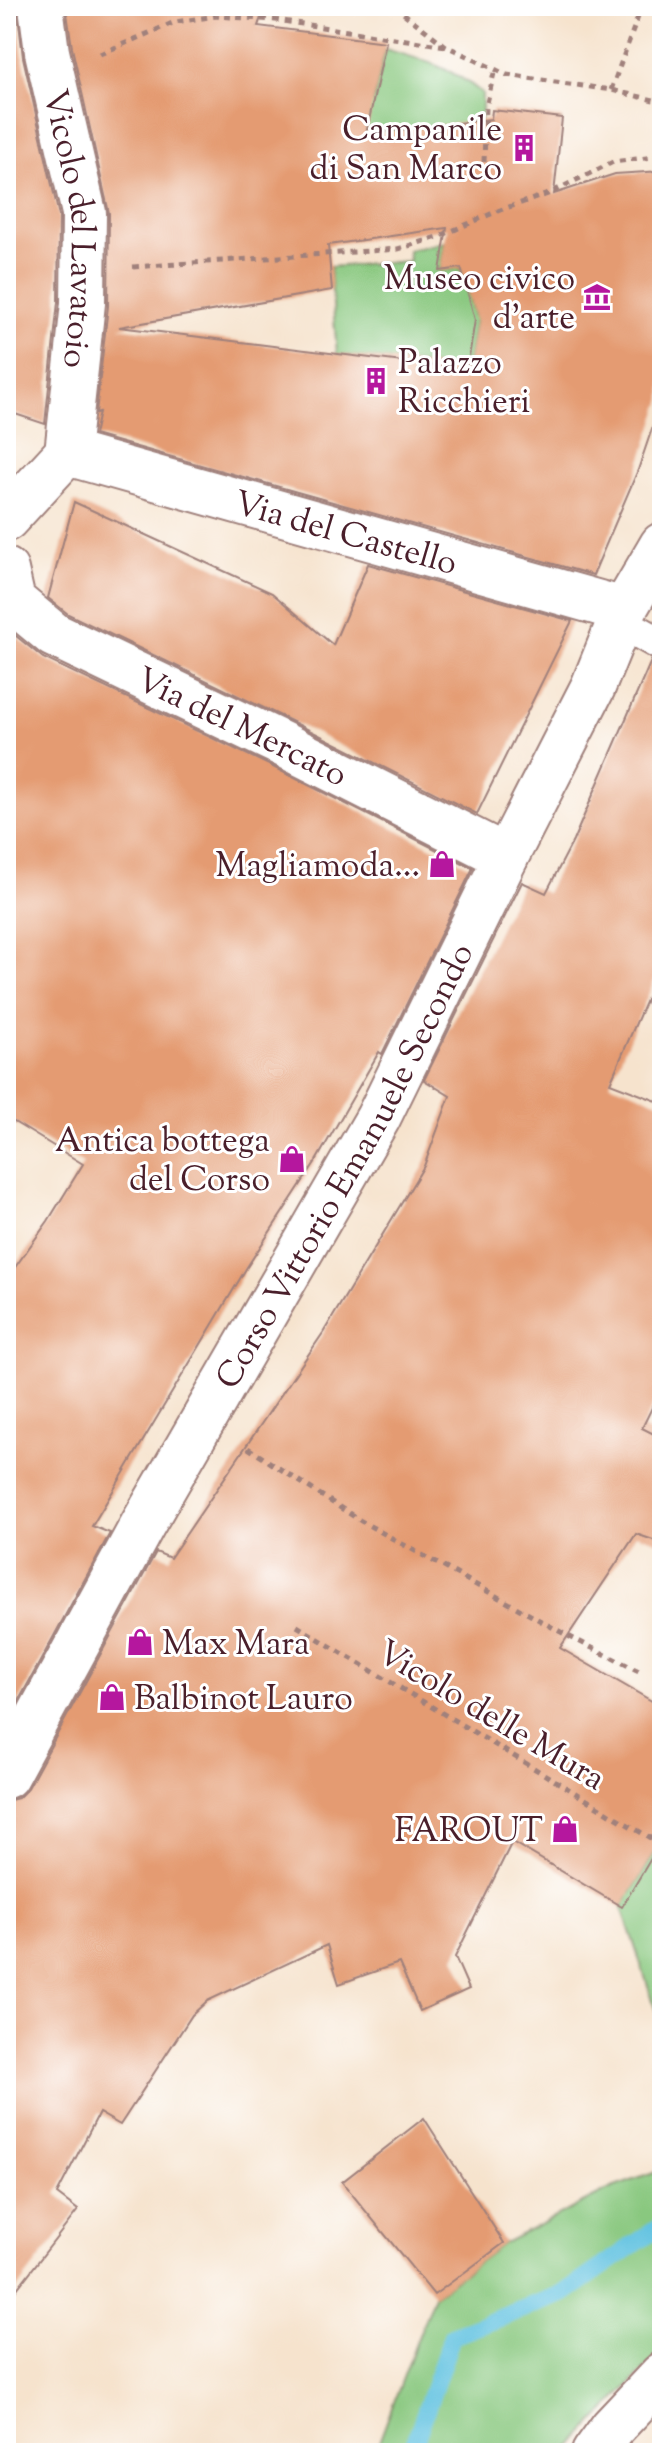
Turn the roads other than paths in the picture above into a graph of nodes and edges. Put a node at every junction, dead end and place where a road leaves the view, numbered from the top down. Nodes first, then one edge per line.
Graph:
1 (41, 6) edge
2 (67, 453) junction
3 (6, 519) edge
4 (662, 545) edge
5 (6, 570) edge
6 (621, 616) junction
7 (662, 645) edge
8 (506, 857) junction
9 (6, 1776) edge
10 (662, 2375) edge
11 (594, 2453) edge

1 - 2 street, Vicolo del Lavatoio
2 - 3 street
2 - 6 street, Via del Castello
4 - 6 street, Corso Vittorio Emanuele Secondo
5 - 8 street, Via del Mercato
6 - 7 lane
6 - 8 street, Corso Vittorio Emanuele Secondo
8 - 9 street, Corso Vittorio Emanuele Secondo
10 - 11 street

